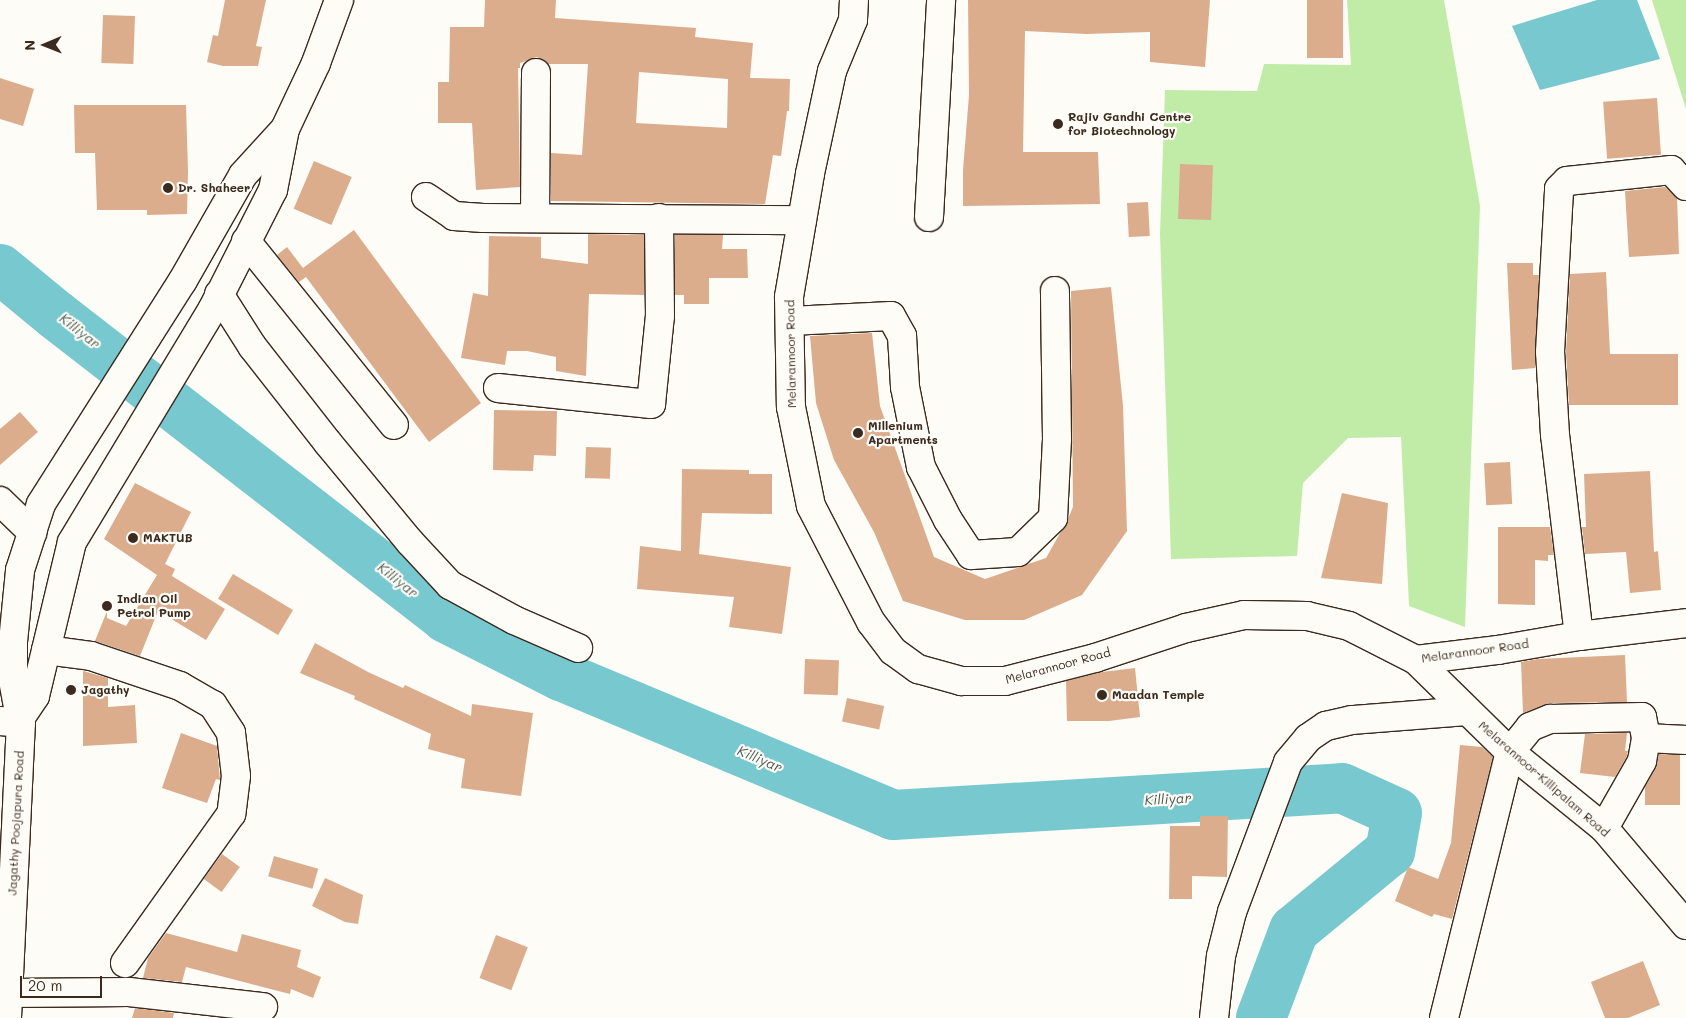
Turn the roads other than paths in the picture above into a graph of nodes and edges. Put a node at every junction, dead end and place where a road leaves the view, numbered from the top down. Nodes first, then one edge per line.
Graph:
1 (340, 0) edge
2 (854, 0) edge
3 (941, 0) edge
4 (536, 73) dead end
5 (285, 129) junction
6 (1686, 186) edge
7 (426, 197) dead end
8 (929, 217) dead end
9 (535, 218) junction
10 (659, 218) junction
11 (802, 220) junction
12 (246, 241) junction
13 (1055, 291) dead end
14 (215, 302) junction
15 (790, 321) junction
16 (498, 388) dead end
17 (394, 425) dead end
18 (0, 501) edge
19 (32, 532) junction
20 (1686, 623) edge
21 (1579, 636) junction
22 (578, 648) dead end
23 (46, 650) junction
24 (1416, 660) junction
25 (1466, 711) junction
26 (14, 720) edge
27 (1646, 738) junction
28 (1686, 740) edge
29 (1510, 752) junction
30 (1604, 828) junction
31 (1686, 925) edge
32 (125, 963) dead end
33 (7, 1005) edge
34 (262, 1007) dead end
35 (1214, 1018) edge
36 (1444, 1018) edge

1 - 5 street
2 - 11 street, Melarannoor Road
3 - 8 street
4 - 9 street
5 - 12 street
5 - 19 street, Jagathy Poojapura Road
6 - 21 street
7 - 9 street
9 - 10 street
10 - 11 street
10 - 16 street
11 - 15 street, Melarannoor Road
12 - 14 street
12 - 17 street
13 - 15 street
14 - 22 street
14 - 23 street
15 - 24 street, Melarannoor Road
18 - 19 street
19 - 26 street, Jagathy Poojapura Road
20 - 21 street, Melarannoor Road
21 - 24 street, Melarannoor Road
23 - 26 street
23 - 32 street
24 - 25 street, Melarannoor-Killipalam Road
25 - 29 street, Melarannoor-Killipalam Road
25 - 35 street
26 - 33 street, Jagathy Poojapura Road
27 - 28 street
27 - 29 street
27 - 30 street
29 - 30 street, Melarannoor-Killipalam Road
29 - 36 street
30 - 31 street, Melarannoor-Killipalam Road
33 - 34 street

